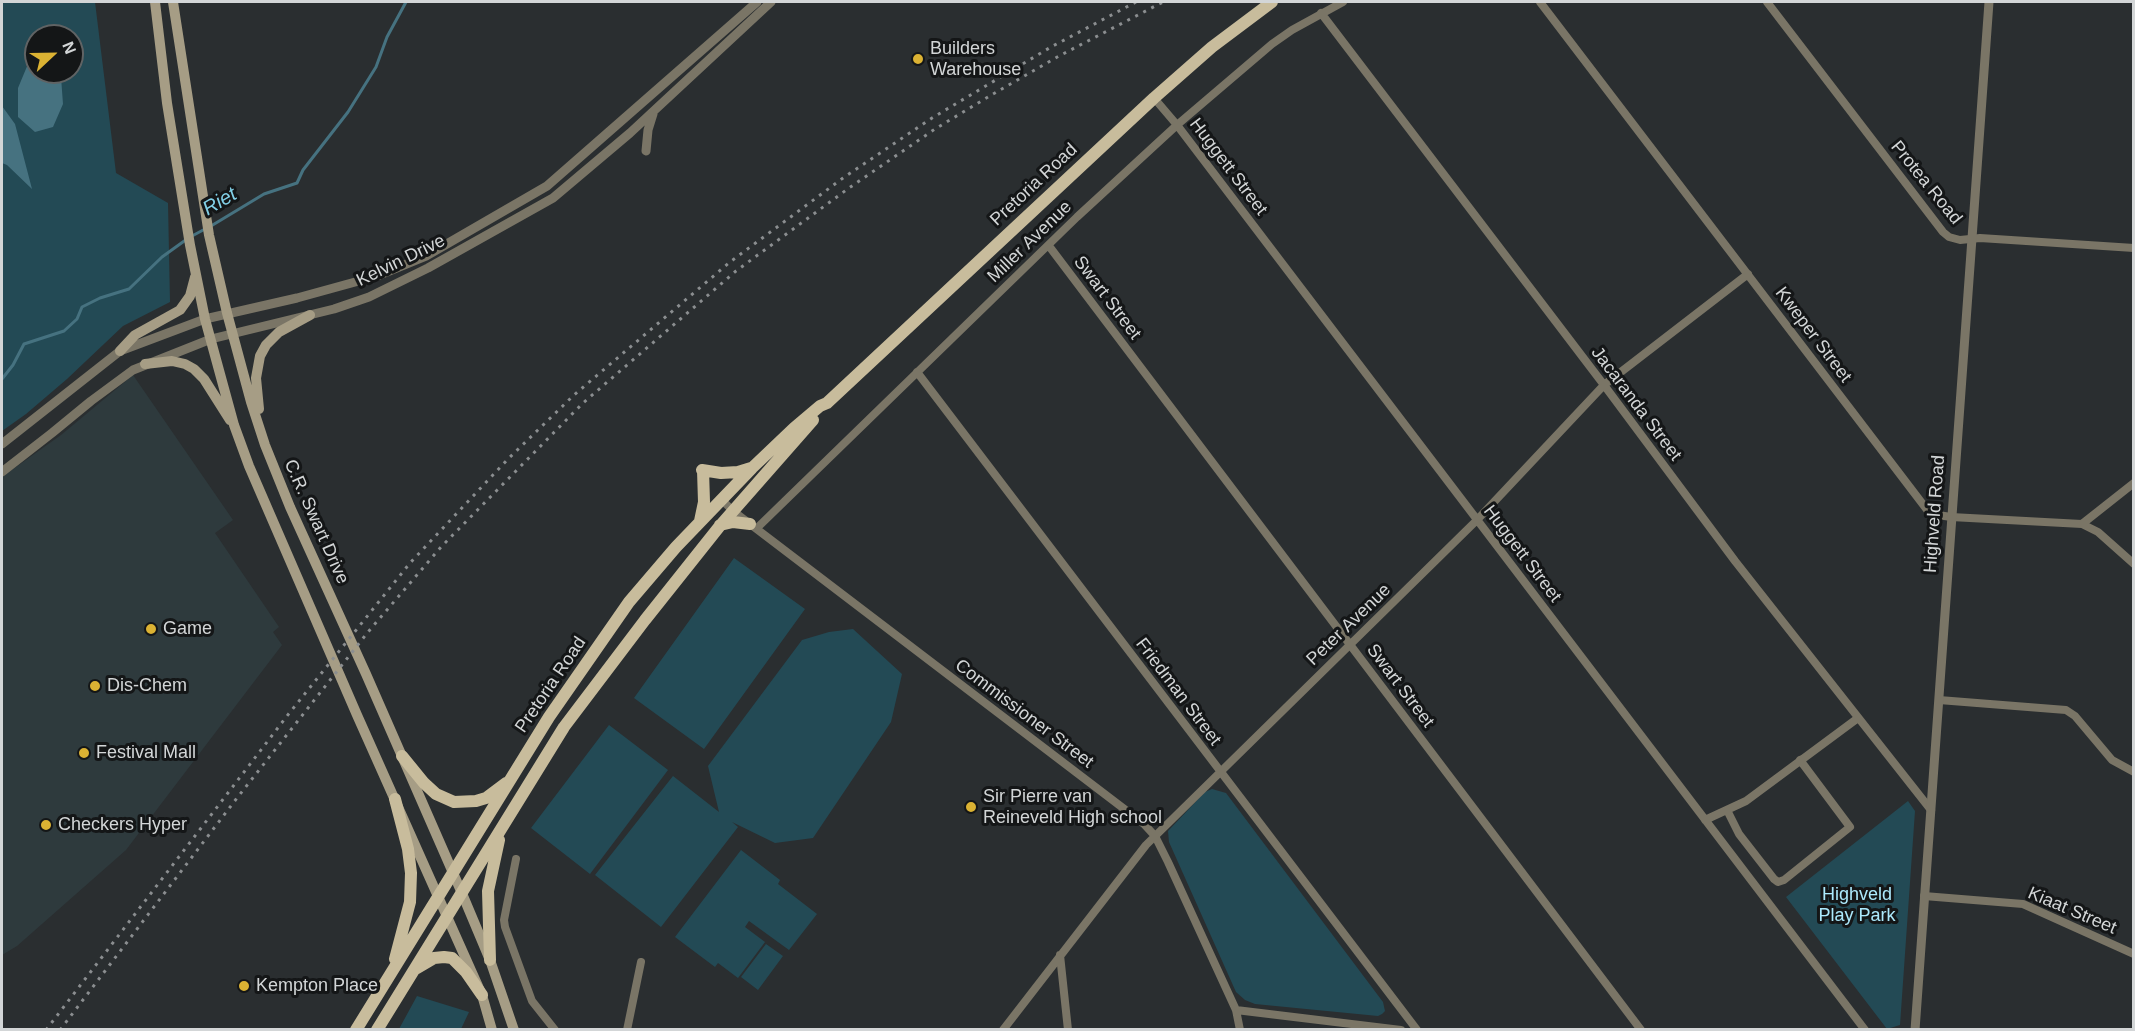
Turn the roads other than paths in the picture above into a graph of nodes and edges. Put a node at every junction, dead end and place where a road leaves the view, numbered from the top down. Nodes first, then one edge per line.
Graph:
1 (155, 2) edge
2 (173, 2) edge
3 (757, 2) edge
4 (771, 2) edge
5 (1272, 2) edge
6 (1343, 2) edge
7 (1540, 2) edge
8 (1767, 2) edge
9 (1989, 2) edge
10 (1321, 14) junction
11 (1154, 98) junction
12 (654, 111) junction
13 (1177, 125) junction
14 (646, 151) dead end
15 (1972, 239) junction
16 (1048, 246) junction
17 (2133, 248) edge
18 (196, 274) junction
19 (1748, 274) junction
20 (227, 313) junction
21 (310, 315) junction
22 (205, 319) junction
23 (232, 333) junction
24 (211, 339) junction
25 (120, 351) junction
26 (146, 364) junction
27 (916, 372) junction
28 (1604, 385) junction
29 (827, 403) junction
30 (234, 425) junction
31 (2, 444) edge
32 (265, 445) junction
33 (752, 468) junction
34 (2, 472) edge
35 (2133, 483) edge
36 (722, 500) junction
37 (733, 511) junction
38 (1951, 517) junction
39 (1477, 520) junction
40 (700, 522) junction
41 (2082, 524) junction
42 (720, 525) junction
43 (754, 526) junction
44 (2133, 564) edge
45 (1350, 645) junction
46 (1939, 700) junction
47 (1858, 718) junction
48 (402, 756) junction
49 (1800, 760) junction
50 (1220, 771) junction
51 (2133, 772) edge
52 (510, 780) junction
53 (395, 799) junction
54 (1727, 810) junction
55 (1931, 810) junction
56 (1705, 820) junction
57 (502, 830) junction
58 (1155, 836) junction
59 (516, 859) dead end
60 (452, 872) junction
61 (461, 891) junction
62 (439, 896) junction
63 (1924, 896) junction
64 (447, 916) junction
65 (2133, 954) edge
66 (1060, 955) junction
67 (490, 960) junction
68 (641, 962) dead end
69 (413, 970) junction
70 (391, 975) junction
71 (482, 995) junction
72 (1236, 1010) junction
73 (356, 1029) edge
74 (376, 1029) edge
75 (492, 1029) edge
76 (514, 1029) edge
77 (555, 1029) edge
78 (627, 1029) edge
79 (1003, 1029) edge
80 (1068, 1029) edge
81 (1240, 1029) edge
82 (1401, 1029) edge
83 (1417, 1029) edge
84 (1641, 1029) edge
85 (1865, 1029) edge
86 (1915, 1029) edge

1 - 18 main road
2 - 20 main road, C.R. Swart Drive
3 - 20 street, Kelvin Drive
4 - 12 street, Kelvin Drive
5 - 11 main road, Pretoria Road
6 - 10 street, Miller Avenue
7 - 19 street, Kweper Street
8 - 15 street, Protea Road
9 - 15 street, Highveld Road
10 - 13 street, Miller Avenue
10 - 28 street, Jacaranda Street
11 - 13 street, Huggett Street
11 - 29 main road, Pretoria Road
12 - 14 street
12 - 21 street, Kelvin Drive
13 - 16 street, Miller Avenue
13 - 39 street, Huggett Street
15 - 17 street, Protea Road
15 - 38 street, Highveld Road
16 - 27 street, Miller Avenue
16 - 45 street, Swart Street
18 - 22 main road
18 - 25 main road
19 - 28 street, Peter Avenue
19 - 38 street, Kweper Street
20 - 22 street, Kelvin Drive
20 - 23 main road, C.R. Swart Drive
21 - 23 street, Kelvin Drive
21 - 32 main road
22 - 24 main road
22 - 25 street, Kelvin Drive
23 - 24 street, Kelvin Drive
23 - 32 main road, C.R. Swart Drive
24 - 26 street, Kelvin Drive
24 - 30 main road
25 - 31 street, Kelvin Drive
26 - 30 main road
26 - 34 street, Kelvin Drive
27 - 43 street, Miller Avenue
27 - 50 street, Friedman Street
28 - 39 street, Peter Avenue
28 - 47 street, Jacaranda Street
29 - 33 main road, Pretoria Road
29 - 37 main road, Pretoria Road
30 - 53 main road
32 - 48 main road, C.R. Swart Drive
33 - 36 main road, Pretoria Road
33 - 40 main road
35 - 41 street
36 - 37 street, Commissioner Street
36 - 40 main road, Pretoria Road
37 - 42 main road, Pretoria Road
37 - 43 street, Commissioner Street
38 - 41 street, Kweper Street
38 - 46 street, Highveld Road
39 - 45 street, Peter Avenue
39 - 56 street, Huggett Street
40 - 52 main road, Pretoria Road
41 - 44 street
42 - 43 main road
42 - 57 main road, Pretoria Road
43 - 58 street, Commissioner Street
45 - 50 street, Peter Avenue
45 - 84 street, Swart Street
46 - 51 street
46 - 55 street, Highveld Road
47 - 49 street
47 - 55 street, Jacaranda Street
48 - 52 main road
48 - 60 main road, C.R. Swart Drive
49 - 54 street
49 - 54 street
50 - 58 street, Peter Avenue
50 - 83 street, Friedman Street
52 - 60 main road, Pretoria Road
53 - 62 main road
53 - 70 main road
54 - 56 street
55 - 63 street, Highveld Road
56 - 85 street, Huggett Street
57 - 61 main road, Pretoria Road
57 - 67 main road
58 - 66 street, Peter Avenue
58 - 72 street, Commissioner Street
59 - 77 street
60 - 61 main road, C.R. Swart Drive
60 - 62 main road, Pretoria Road
61 - 64 main road, Pretoria Road
61 - 67 main road, C.R. Swart Drive
62 - 64 main road
62 - 70 main road, Pretoria Road
63 - 65 street, Kiaat Street
63 - 86 street, Highveld Road
64 - 69 main road, Pretoria Road
64 - 71 main road
66 - 79 street, Peter Avenue
66 - 80 street
67 - 76 main road, C.R. Swart Drive
68 - 78 street
69 - 71 main road
69 - 74 main road, Pretoria Road
70 - 73 main road, Pretoria Road
71 - 75 main road
72 - 81 street, Commissioner Street
72 - 82 street

